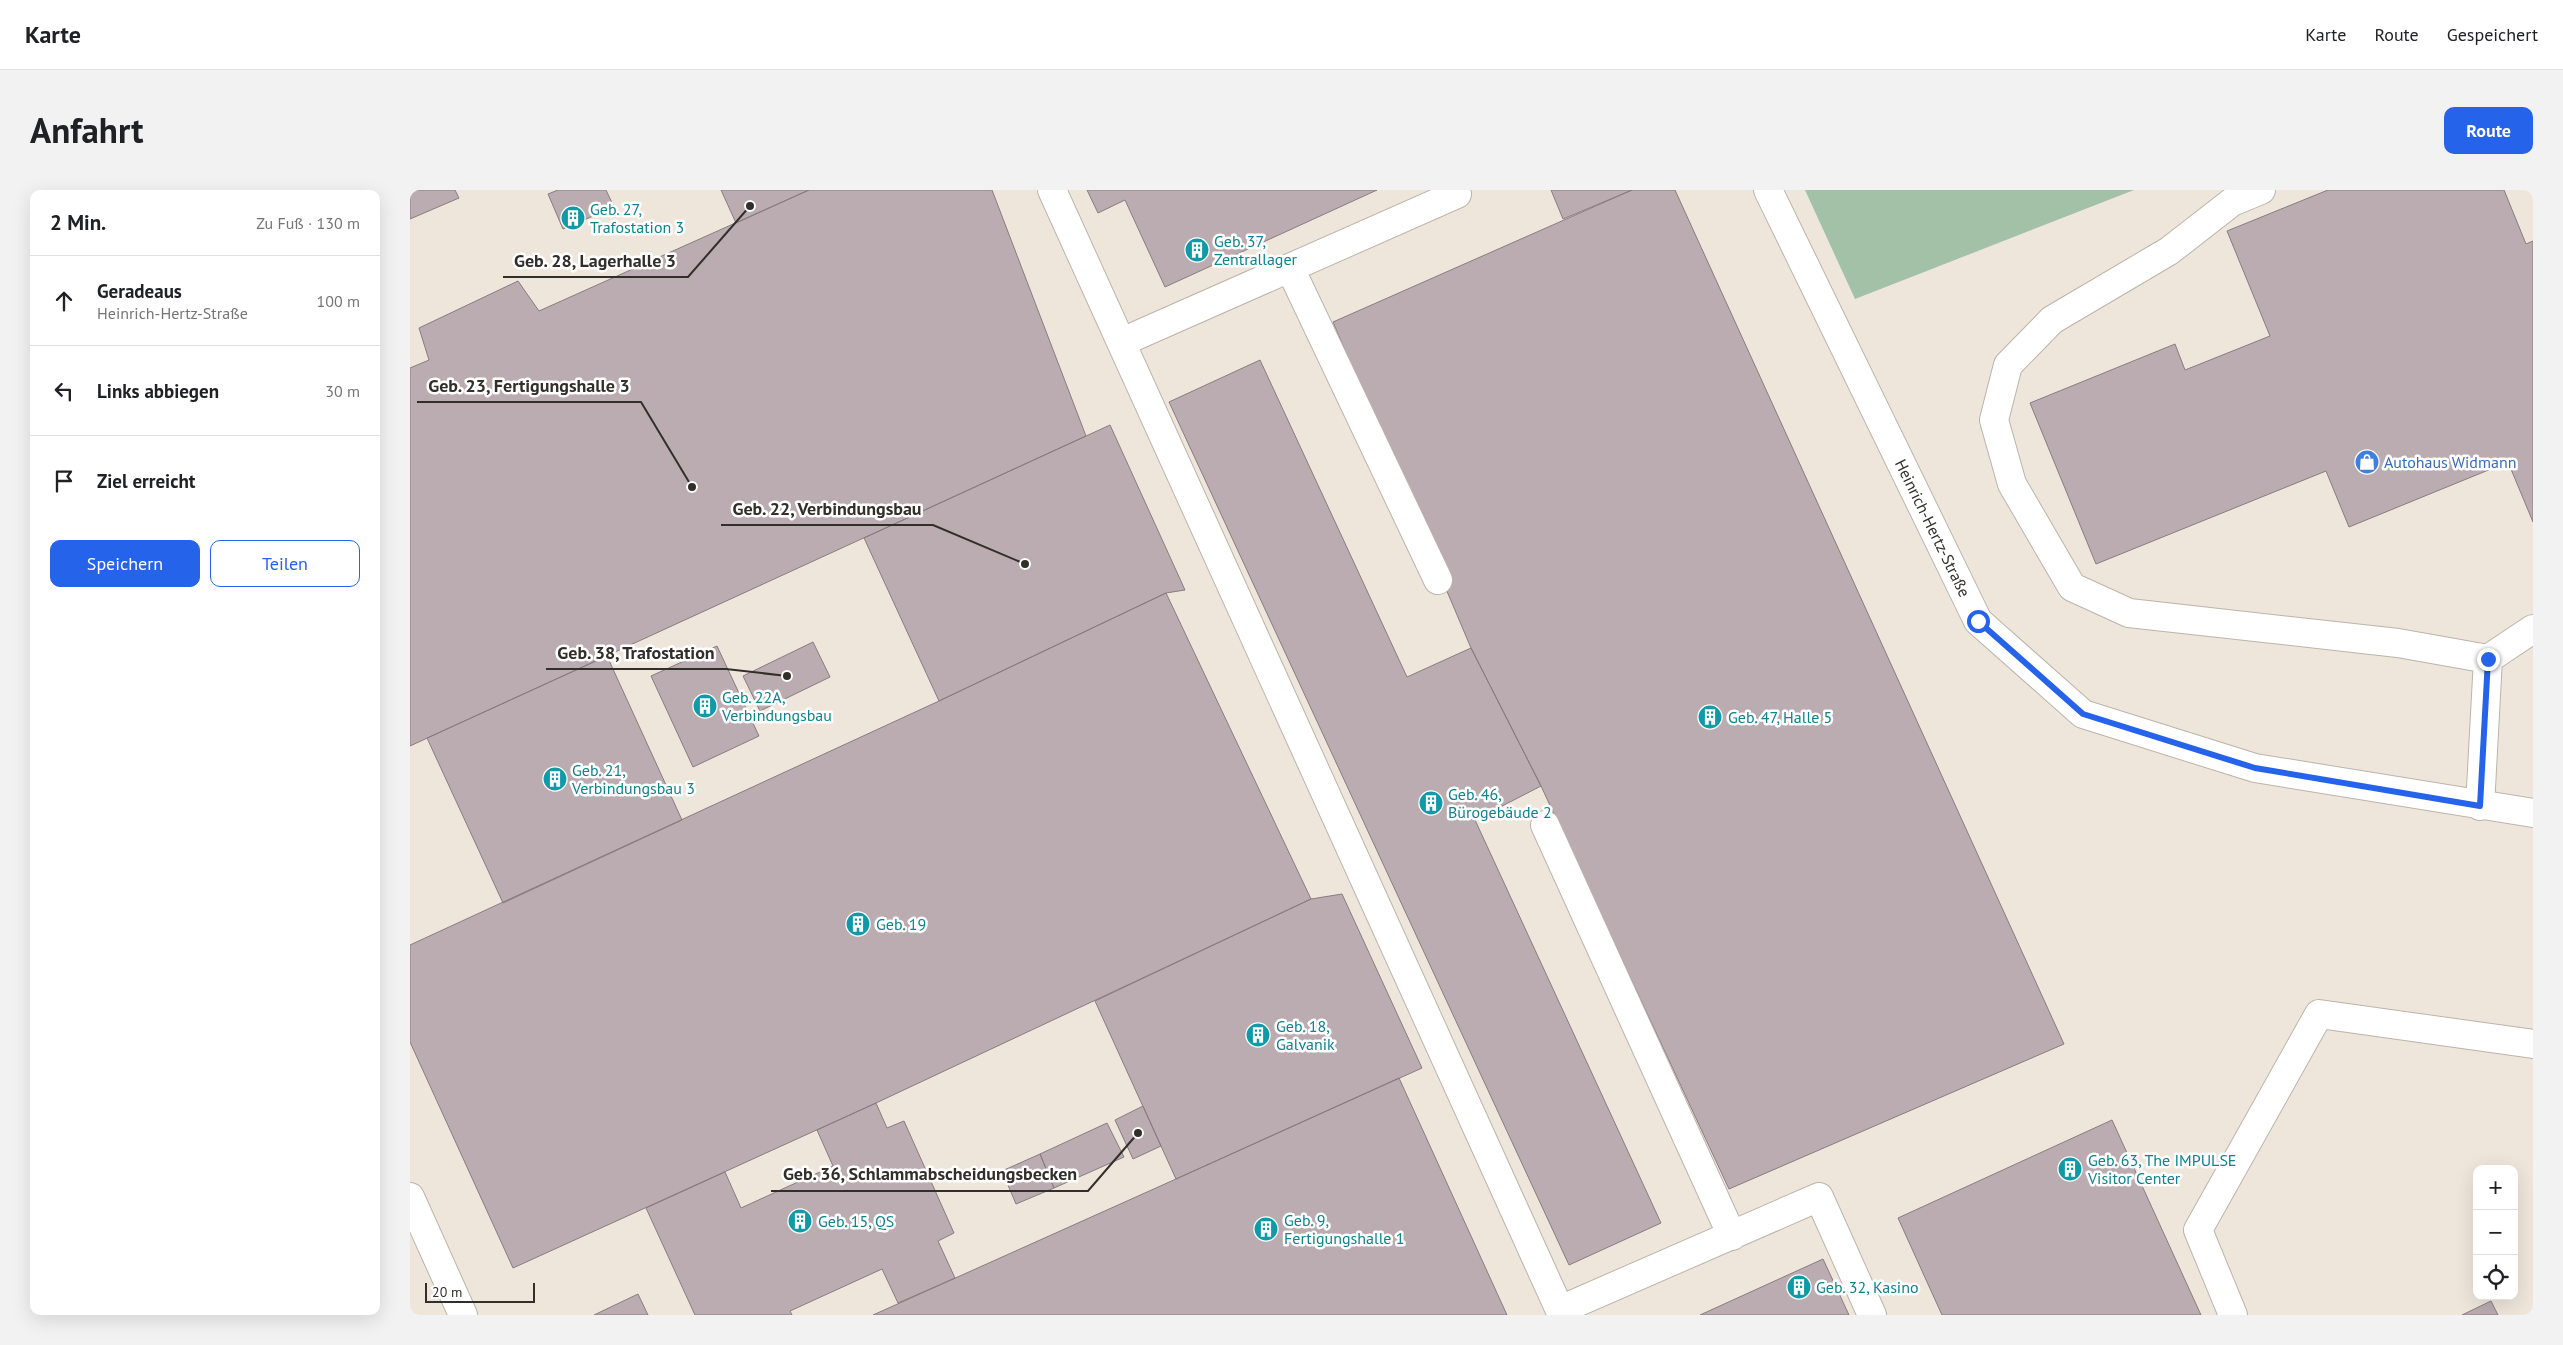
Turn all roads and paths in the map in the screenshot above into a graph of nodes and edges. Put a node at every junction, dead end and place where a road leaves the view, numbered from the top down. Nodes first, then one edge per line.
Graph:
1 (1052, 190) edge
2 (1768, 190) edge
3 (2261, 190) edge
4 (1458, 194) dead end
5 (1290, 268) junction
6 (1122, 342) junction
7 (1438, 580) dead end
8 (2533, 630) edge
9 (2488, 659) junction
10 (2480, 806) junction
11 (2533, 813) edge
12 (1545, 825) dead end
13 (2533, 1044) edge
14 (410, 1196) edge
15 (1732, 1236) junction
16 (1561, 1312) edge
17 (462, 1315) edge
18 (1872, 1315) edge
19 (2233, 1315) edge

1 - 6 street
2 - 10 street, Heinrich-Hertz-Straße
3 - 9 street
4 - 5 street
5 - 6 street
5 - 7 street
6 - 16 street
8 - 9 street
9 - 10 street
10 - 11 street, Heinrich-Hertz-Straße
12 - 15 street
13 - 19 street
14 - 17 street
15 - 16 street
15 - 18 street

